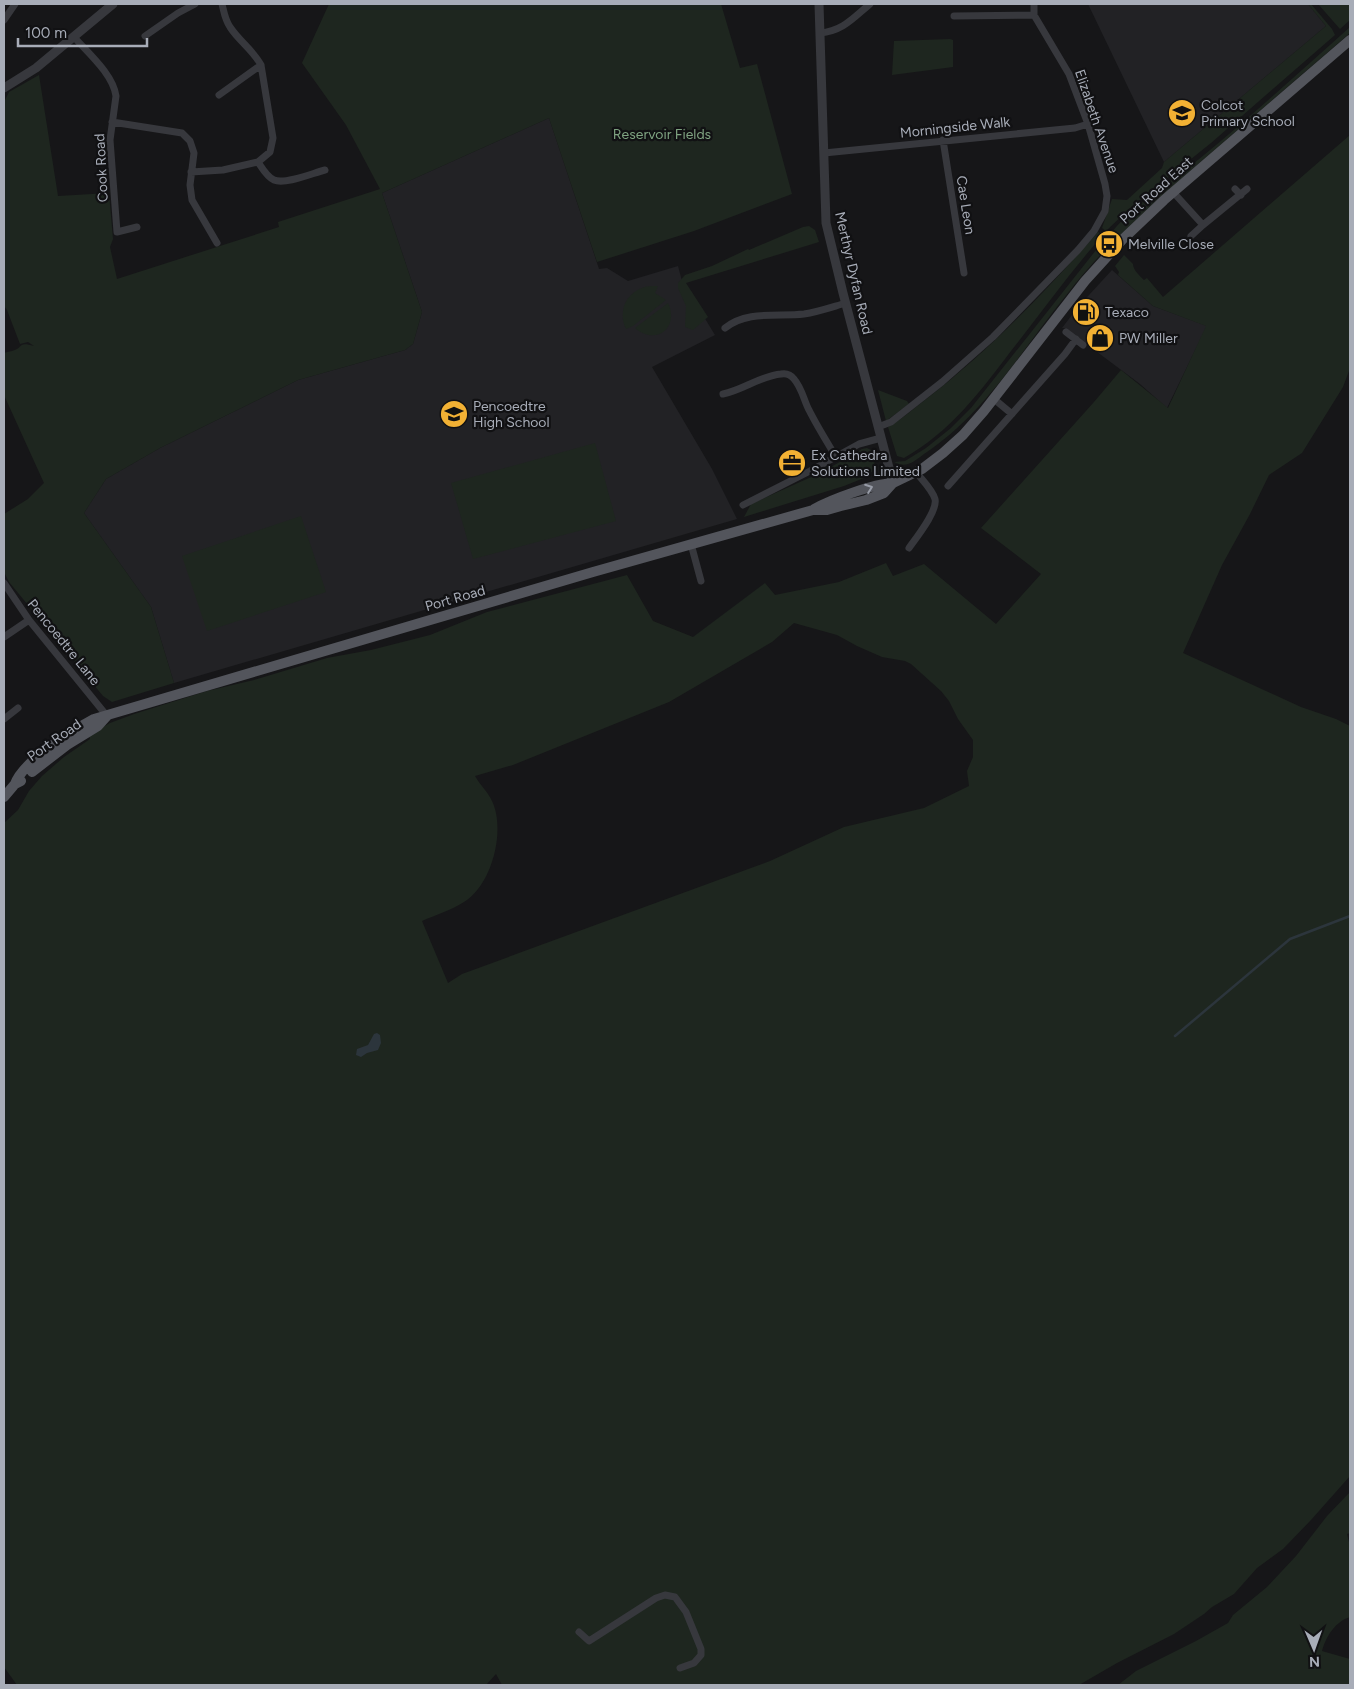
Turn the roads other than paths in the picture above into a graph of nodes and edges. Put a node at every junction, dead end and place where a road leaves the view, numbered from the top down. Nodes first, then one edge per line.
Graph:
1 (16, 4) edge
2 (113, 4) edge
3 (196, 4) edge
4 (222, 4) edge
5 (819, 4) edge
6 (870, 4) edge
7 (1034, 4) edge
8 (1034, 15) junction
9 (954, 16) dead end
10 (4, 20) edge
11 (820, 33) junction
12 (146, 36) dead end
13 (74, 37) junction
14 (1350, 40) edge
15 (261, 65) junction
16 (4, 88) edge
17 (219, 95) dead end
18 (112, 122) junction
19 (1088, 124) junction
20 (944, 140) junction
21 (824, 152) junction
22 (258, 162) junction
23 (325, 170) dead end
24 (191, 172) junction
25 (1241, 191) dead end
26 (1173, 192) junction
27 (1107, 196) joint
28 (1204, 225) junction
29 (137, 227) dead end
30 (1191, 236) dead end
31 (217, 243) dead end
32 (964, 273) dead end
33 (846, 303) junction
34 (725, 328) dead end
35 (1066, 332) dead end
36 (1076, 340) junction
37 (1084, 345) dead end
38 (723, 394) dead end
39 (994, 400) junction
40 (1012, 414) junction
41 (878, 427) junction
42 (881, 438) junction
43 (836, 457) junction
44 (916, 472) junction
45 (893, 483) junction
46 (948, 486) dead end
47 (743, 504) dead end
48 (691, 544) junction
49 (909, 548) dead end
50 (702, 581) dead end
51 (4, 583) edge
52 (29, 620) junction
53 (4, 637) edge
54 (18, 708) dead end
55 (5, 715) edge
56 (107, 716) junction
57 (4, 797) edge
58 (579, 1632) dead end
59 (680, 1668) dead end

1 - 10 street
2 - 13 street
3 - 12 street
4 - 15 street
5 - 11 street, Merthyr Dyfan Road
6 - 11 street
7 - 8 street
8 - 9 street
8 - 19 street, Elizabeth Avenue
11 - 21 street, Merthyr Dyfan Road
13 - 16 street
13 - 18 street, Cook Road
14 - 26 main road, Port Road East
15 - 17 street
15 - 22 street
18 - 24 street
18 - 29 street, Cook Road
19 - 20 street, Morningside Walk
19 - 27 street, Elizabeth Avenue
20 - 21 street, Morningside Walk
20 - 32 street, Cae Leon
21 - 33 street, Merthyr Dyfan Road
22 - 23 street
22 - 24 street
24 - 31 street
25 - 28 street
26 - 28 street
26 - 39 main road, Port Road East
27 - 41 street, Port Road East
28 - 30 street
33 - 34 street
33 - 41 street, Merthyr Dyfan Road
35 - 36 street
36 - 37 street
36 - 40 street
38 - 43 street
39 - 40 street
39 - 44 main road, Port Road East
40 - 46 street
41 - 42 street, Merthyr Dyfan Road
42 - 43 street
42 - 45 street, Merthyr Dyfan Road
43 - 47 street
44 - 45 main road, Port Road East
44 - 49 street
45 - 48 main road, Port Road
48 - 50 street
48 - 56 main road, Port Road
51 - 52 street, Pencoedtre Lane
52 - 53 street
52 - 56 street, Pencoedtre Lane
54 - 55 street
56 - 57 main road, Port Road
58 - 59 street

